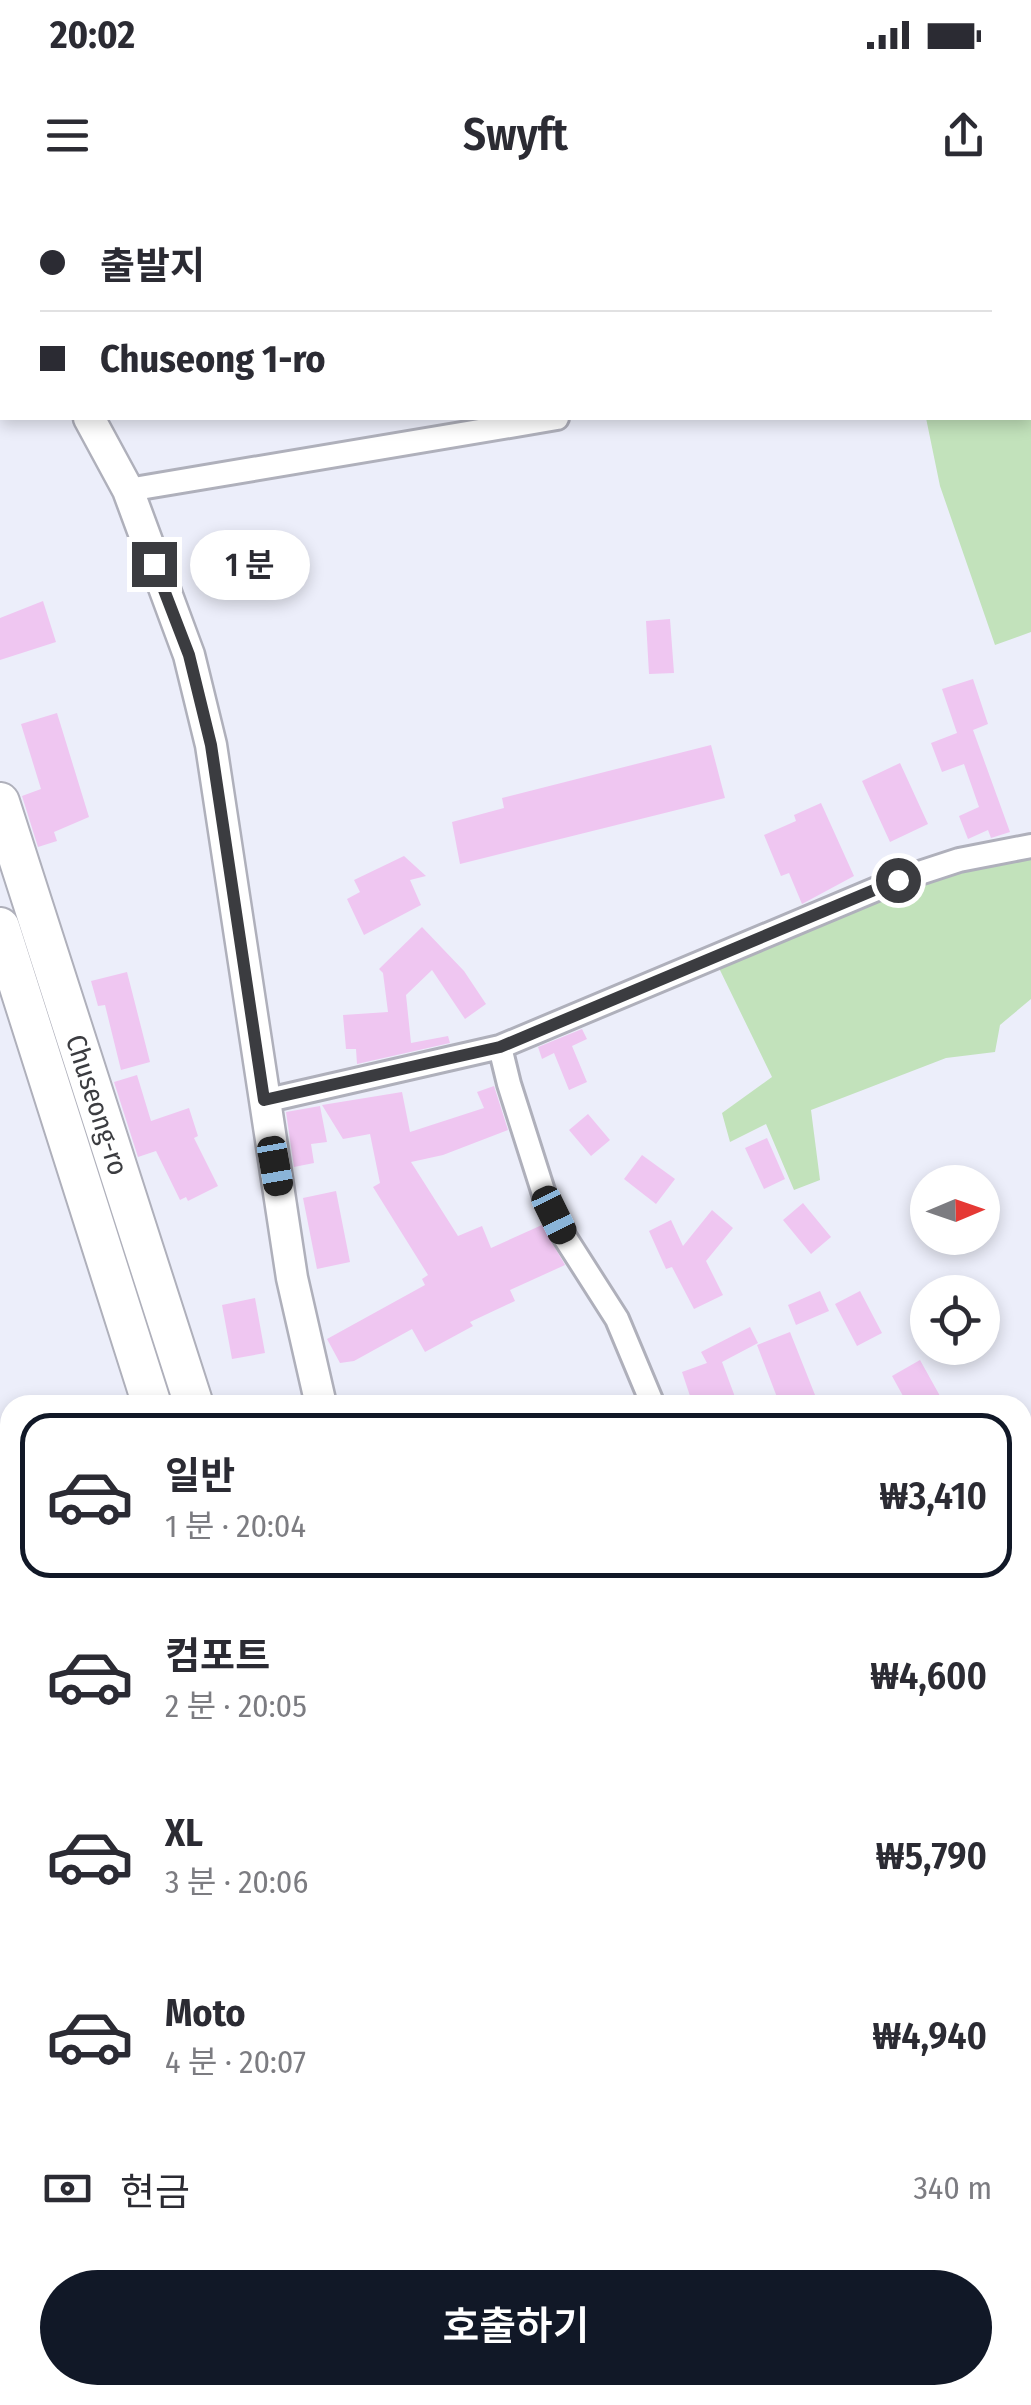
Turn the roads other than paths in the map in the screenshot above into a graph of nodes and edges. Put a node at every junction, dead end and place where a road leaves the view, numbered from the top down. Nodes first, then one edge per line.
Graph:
1 (90, 420) edge
2 (544, 420) edge
3 (128, 490) junction
4 (0, 802) edge
5 (1031, 846) edge
6 (0, 927) edge
7 (500, 1047) junction
8 (264, 1100) junction
9 (149, 1395) edge
10 (191, 1395) edge
11 (319, 1395) edge
12 (650, 1395) edge

1 - 3 street
2 - 3 street
3 - 8 street
4 - 10 main road, Chuseong-ro
5 - 7 street
6 - 9 main road, Chuseong-ro
7 - 8 street
7 - 12 street
8 - 11 street

